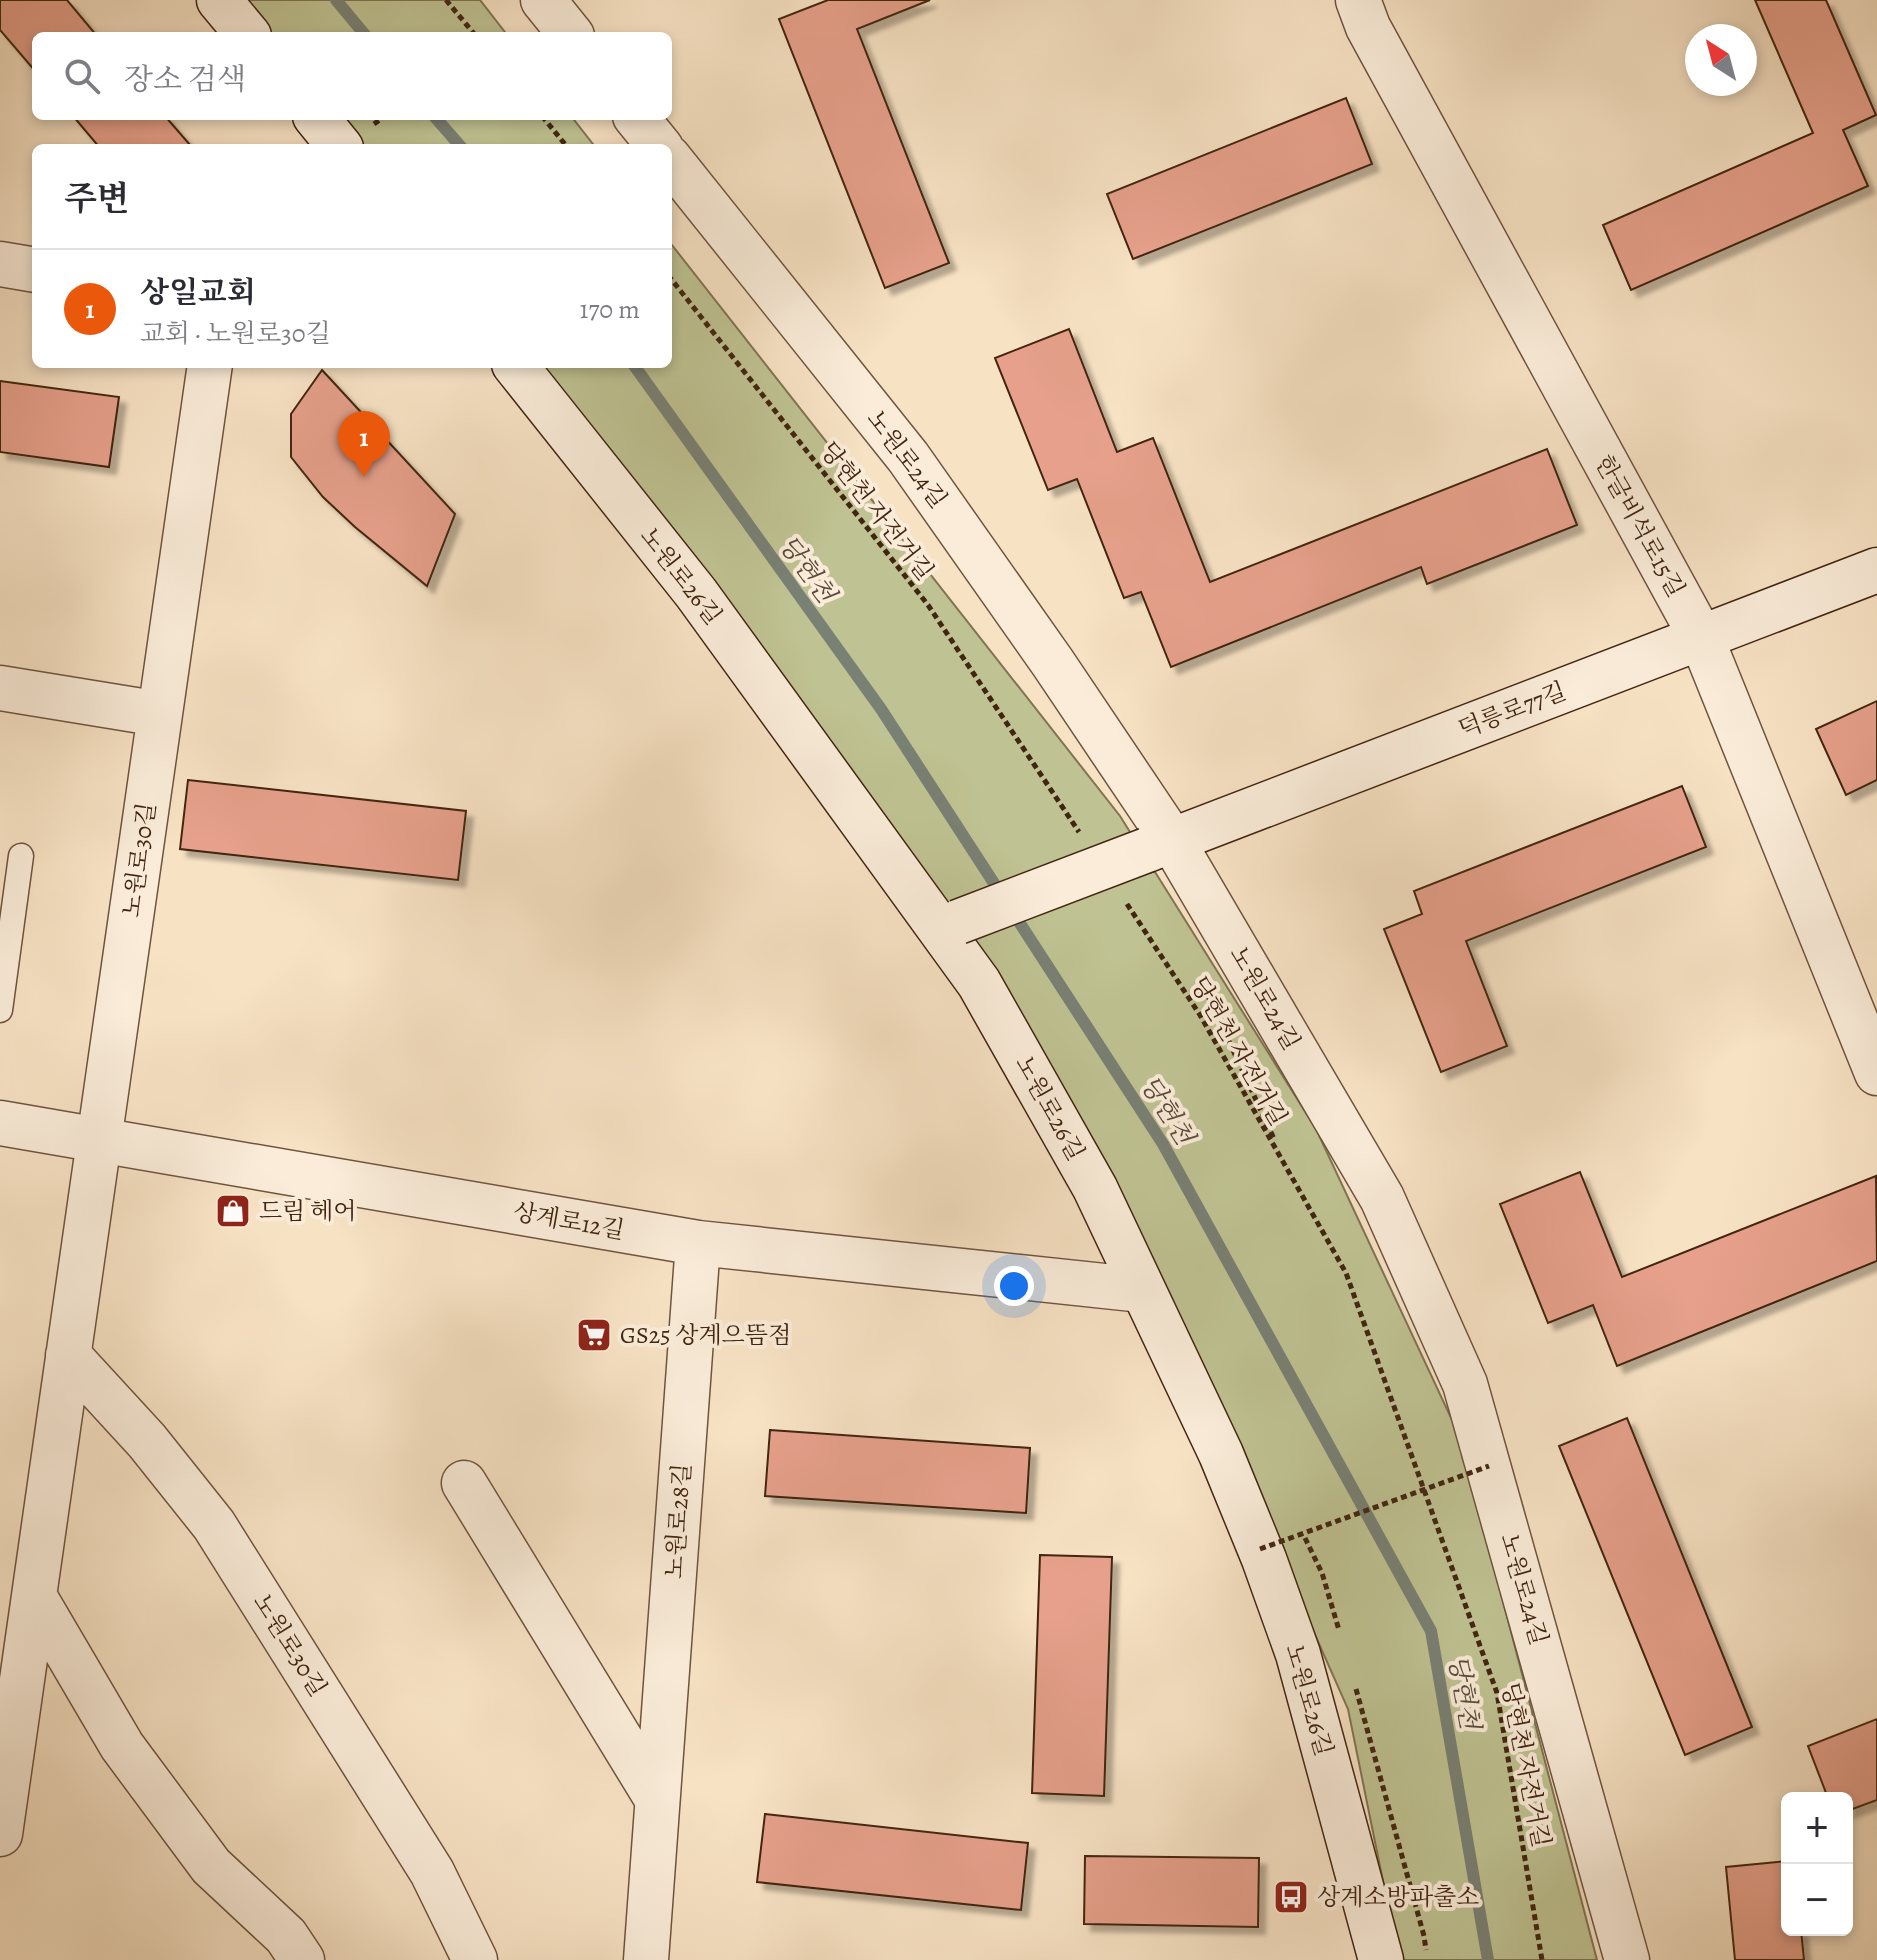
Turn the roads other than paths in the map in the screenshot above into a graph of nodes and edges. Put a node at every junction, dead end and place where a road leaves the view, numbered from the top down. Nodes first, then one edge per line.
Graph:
1 (219, 0) edge
2 (543, 0) edge
3 (1358, 0) edge
4 (246, 32) edge
5 (569, 32) edge
6 (318, 120) edge
7 (638, 120) edge
8 (338, 144) edge
9 (658, 144) edge
10 (672, 162) edge
11 (0, 264) edge
12 (32, 269) edge
13 (209, 368) edge
14 (517, 368) edge
15 (1877, 570) edge
16 (1701, 637) junction
17 (0, 688) edge
18 (160, 714) junction
19 (1160, 845) junction
20 (21, 856) dead end
21 (949, 926) junction
22 (0, 1010) edge
23 (1877, 1073) edge
24 (0, 1123) edge
25 (99, 1140) junction
26 (698, 1243) junction
27 (1142, 1290) junction
28 (68, 1355) junction
29 (464, 1483) dead end
30 (34, 1596) junction
31 (8, 1717) edge
32 (657, 1799) junction
33 (0, 1834) edge
34 (290, 1952) edge
35 (475, 1960) edge
36 (646, 1960) edge
37 (1381, 1960) edge
38 (1627, 1960) edge

1 - 4 street
2 - 5 street
3 - 16 street, 한글비석로15길
6 - 8 street
7 - 9 street
10 - 19 street, 노원로24길
11 - 12 street
13 - 18 street, 노원로30길
14 - 21 street, 노원로26길
15 - 16 street, 덕릉로77길
16 - 19 street, 덕릉로77길
16 - 23 street, 한글비석로15길
17 - 18 street
18 - 25 street, 노원로30길
19 - 21 street, 덕릉로77길, bridge
19 - 38 street, 노원로24길
20 - 22 lane
21 - 27 street, 노원로26길
24 - 25 street, 상계로12길
25 - 26 street, 상계로12길
25 - 28 street, 노원로30길
26 - 27 street, 상계로12길
26 - 32 street, 노원로28길
27 - 37 street, 노원로26길
28 - 30 street, 노원로30길
28 - 35 street, 노원로30길
29 - 32 street
30 - 31 street, 노원로30길
30 - 34 street
31 - 33 street, 노원로30길
32 - 36 street, 노원로28길

